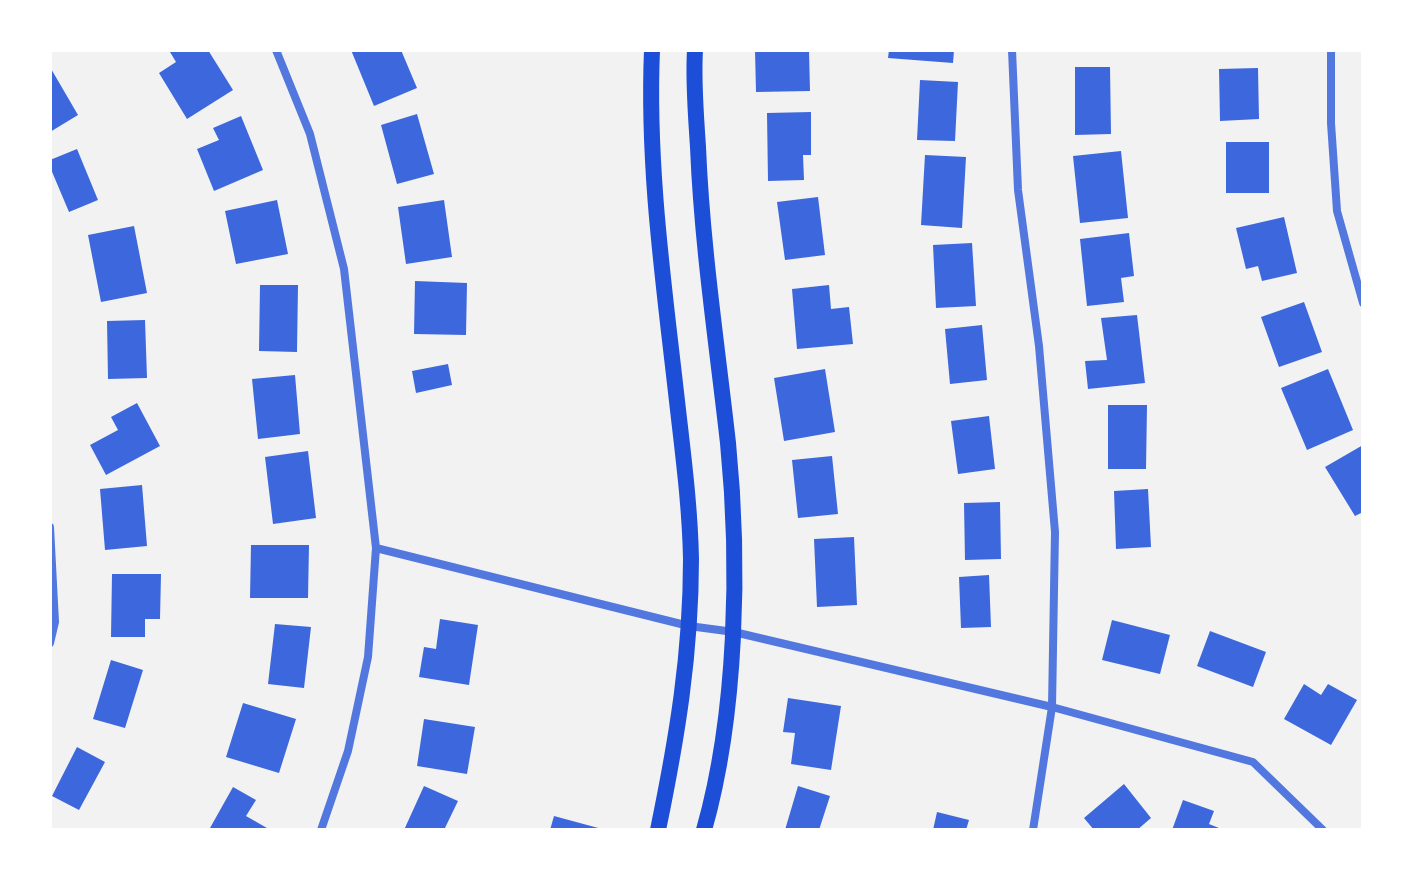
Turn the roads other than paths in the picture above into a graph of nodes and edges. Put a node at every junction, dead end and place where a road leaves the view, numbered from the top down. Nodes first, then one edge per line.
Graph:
1 (276, 50) edge
2 (652, 50) edge
3 (695, 50) edge
4 (1012, 50) edge
5 (1331, 50) edge
6 (1363, 303) edge
7 (50, 527) edge
8 (376, 548) junction
9 (689, 626) junction
10 (734, 632) junction
11 (50, 643) edge
12 (1052, 707) junction
13 (321, 830) edge
14 (658, 830) edge
15 (704, 830) edge
16 (1033, 830) edge
17 (1323, 830) edge

1 - 8 street
2 - 9 main road
3 - 10 main road
4 - 12 street
5 - 6 street
7 - 11 street
8 - 9 street
8 - 13 street
9 - 10 street
9 - 14 main road
10 - 12 street
10 - 15 main road
12 - 16 street
12 - 17 street

